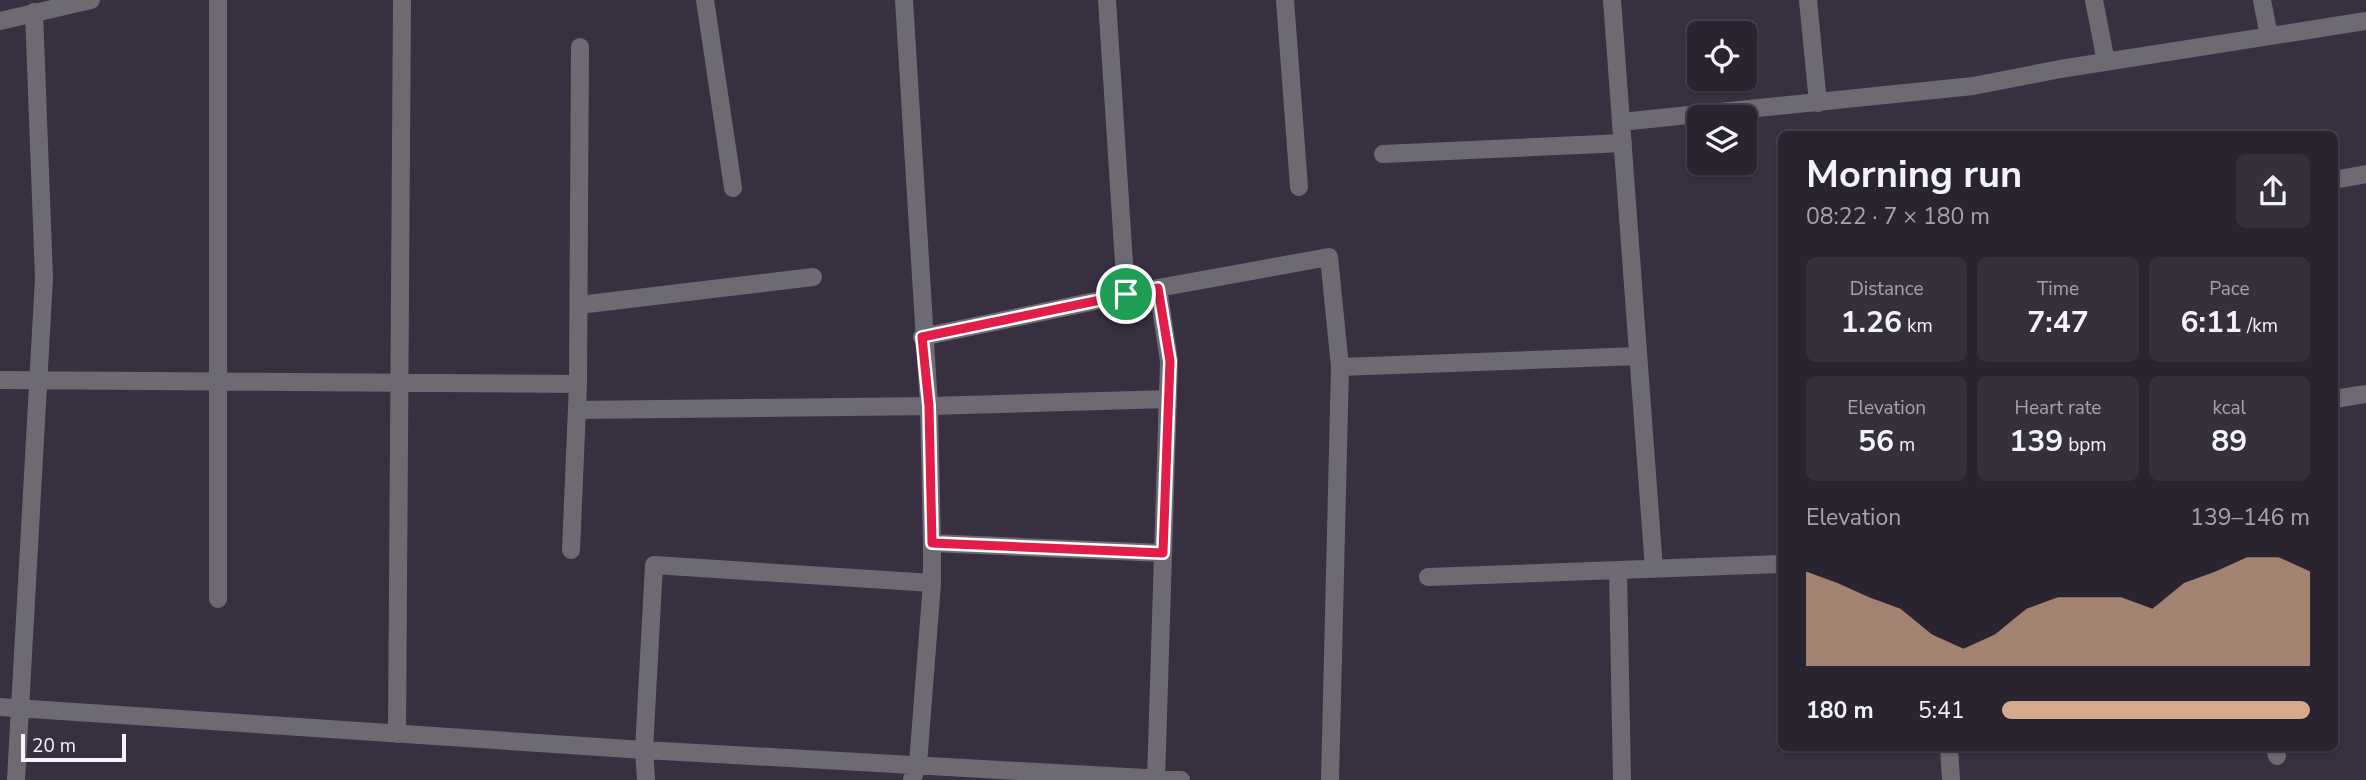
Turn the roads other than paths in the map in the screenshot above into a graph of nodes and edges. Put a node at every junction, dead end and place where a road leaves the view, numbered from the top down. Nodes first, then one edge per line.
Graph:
1 (91, 0) edge
2 (218, 0) edge
3 (402, 0) edge
4 (705, 0) edge
5 (904, 0) edge
6 (1107, 0) edge
7 (1285, 0) edge
8 (1612, 0) edge
9 (1808, 0) edge
10 (2094, 0) edge
11 (2262, 0) edge
12 (8, 12) edge
13 (34, 12) junction
14 (2366, 21) edge
15 (2269, 36) junction
16 (580, 47) dead end
17 (2106, 62) junction
18 (1818, 103) junction
19 (1621, 122) junction
20 (1623, 143) junction
21 (1383, 154) dead end
22 (2366, 174) edge
23 (2338, 179) edge
24 (1299, 187) dead end
25 (733, 188) dead end
26 (813, 277) dead end
27 (1158, 288) junction
28 (1126, 294) junction
29 (579, 305) junction
30 (922, 337) junction
31 (1638, 356) junction
32 (1340, 367) junction
33 (0, 380) edge
34 (39, 380) junction
35 (216, 381) junction
36 (398, 382) junction
37 (578, 384) junction
38 (2366, 394) edge
39 (2338, 398) edge
40 (1168, 399) junction
41 (929, 406) junction
42 (577, 410) junction
43 (932, 543) junction
44 (570, 550) dead end
45 (1163, 553) junction
46 (1778, 564) edge
47 (1654, 569) junction
48 (1618, 570) junction
49 (1428, 577) dead end
50 (932, 583) junction
51 (218, 599) dead end
52 (0, 707) edge
53 (20, 707) junction
54 (397, 734) junction
55 (644, 750) junction
56 (1949, 751) edge
57 (915, 772) edge
58 (1156, 779) edge
59 (16, 780) edge
60 (646, 780) edge
61 (1181, 780) edge
62 (1330, 780) edge
63 (1622, 780) edge
64 (1951, 780) edge

1 - 13 street
2 - 35 street
3 - 36 street
4 - 25 street
5 - 30 street
6 - 28 street
7 - 24 street
8 - 19 street
9 - 18 street
10 - 17 street
11 - 15 street
12 - 13 street
13 - 34 street
14 - 15 street
15 - 17 street
16 - 29 street
17 - 18 street
18 - 19 street
19 - 20 street
20 - 21 street
20 - 31 street
22 - 23 street
26 - 29 street
27 - 28 street
27 - 32 street
27 - 40 street
28 - 30 street
29 - 37 street
30 - 41 street
31 - 32 street
31 - 47 street
32 - 62 street
33 - 34 street
34 - 35 street
34 - 53 street
35 - 36 street
35 - 51 street
36 - 37 street
36 - 54 street
37 - 42 street
38 - 39 street
40 - 41 street
40 - 45 street
41 - 42 street
41 - 43 street
42 - 44 street
43 - 45 street
43 - 50 street
45 - 58 street
46 - 47 street
47 - 48 street
48 - 49 street
48 - 63 street
50 - 55 street
50 - 57 street
52 - 53 street
53 - 54 street
53 - 59 street
54 - 55 street
55 - 57 street
55 - 60 street
56 - 64 street
57 - 58 street
58 - 61 street

